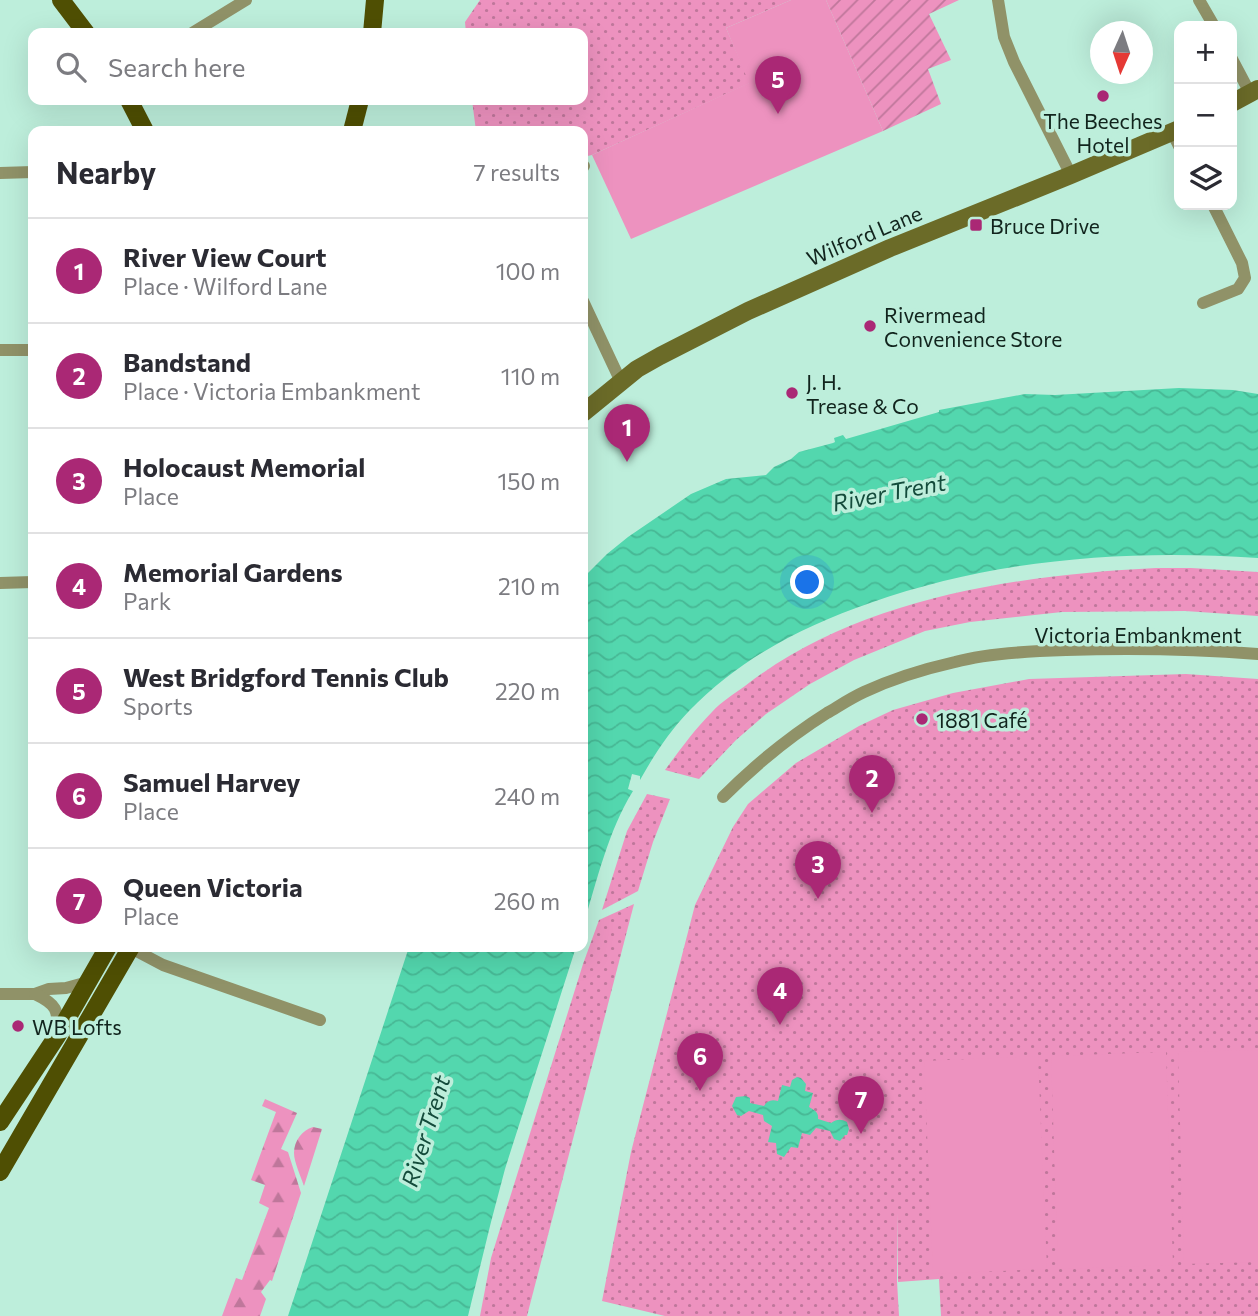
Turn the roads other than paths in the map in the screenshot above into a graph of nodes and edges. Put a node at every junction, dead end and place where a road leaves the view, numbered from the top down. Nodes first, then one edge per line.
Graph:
1 (61, 0) edge
2 (246, 0) edge
3 (375, 0) edge
4 (998, 0) edge
5 (1199, 0) edge
6 (1211, 21) edge
7 (82, 28) edge
8 (200, 28) edge
9 (372, 28) edge
10 (1237, 66) edge
11 (1254, 91) edge
12 (1237, 100) edge
13 (132, 105) edge
14 (359, 105) edge
15 (142, 126) edge
16 (353, 126) edge
17 (1174, 137) edge
18 (28, 172) edge
19 (0, 173) edge
20 (1071, 175) junction
21 (1216, 210) edge
22 (1203, 303) dead end
23 (588, 314) edge
24 (1, 350) edge
25 (28, 350) edge
26 (621, 382) junction
27 (588, 409) edge
28 (28, 582) edge
29 (0, 583) edge
30 (1258, 654) edge
31 (723, 797) dead end
32 (104, 952) edge
33 (127, 952) edge
34 (139, 952) edge
35 (88, 982) junction
36 (35, 994) junction
37 (0, 995) edge
38 (320, 1020) dead end
39 (57, 1036) junction
40 (0, 1122) edge
41 (0, 1172) edge

1 - 7 main road
2 - 8 street
3 - 9 main road
4 - 20 street
5 - 6 street
10 - 11 street
11 - 12 main road
13 - 15 main road
14 - 16 main road
17 - 20 main road, Wilford Lane
18 - 19 street
20 - 26 main road, Wilford Lane
21 - 22 street
23 - 26 street
24 - 25 street
26 - 27 main road, Wilford Lane
28 - 29 street
30 - 31 street, Victoria Embankment
32 - 35 main road
33 - 41 main road
34 - 38 street
35 - 36 street
35 - 39 main road
36 - 37 street
36 - 39 street
39 - 40 main road

